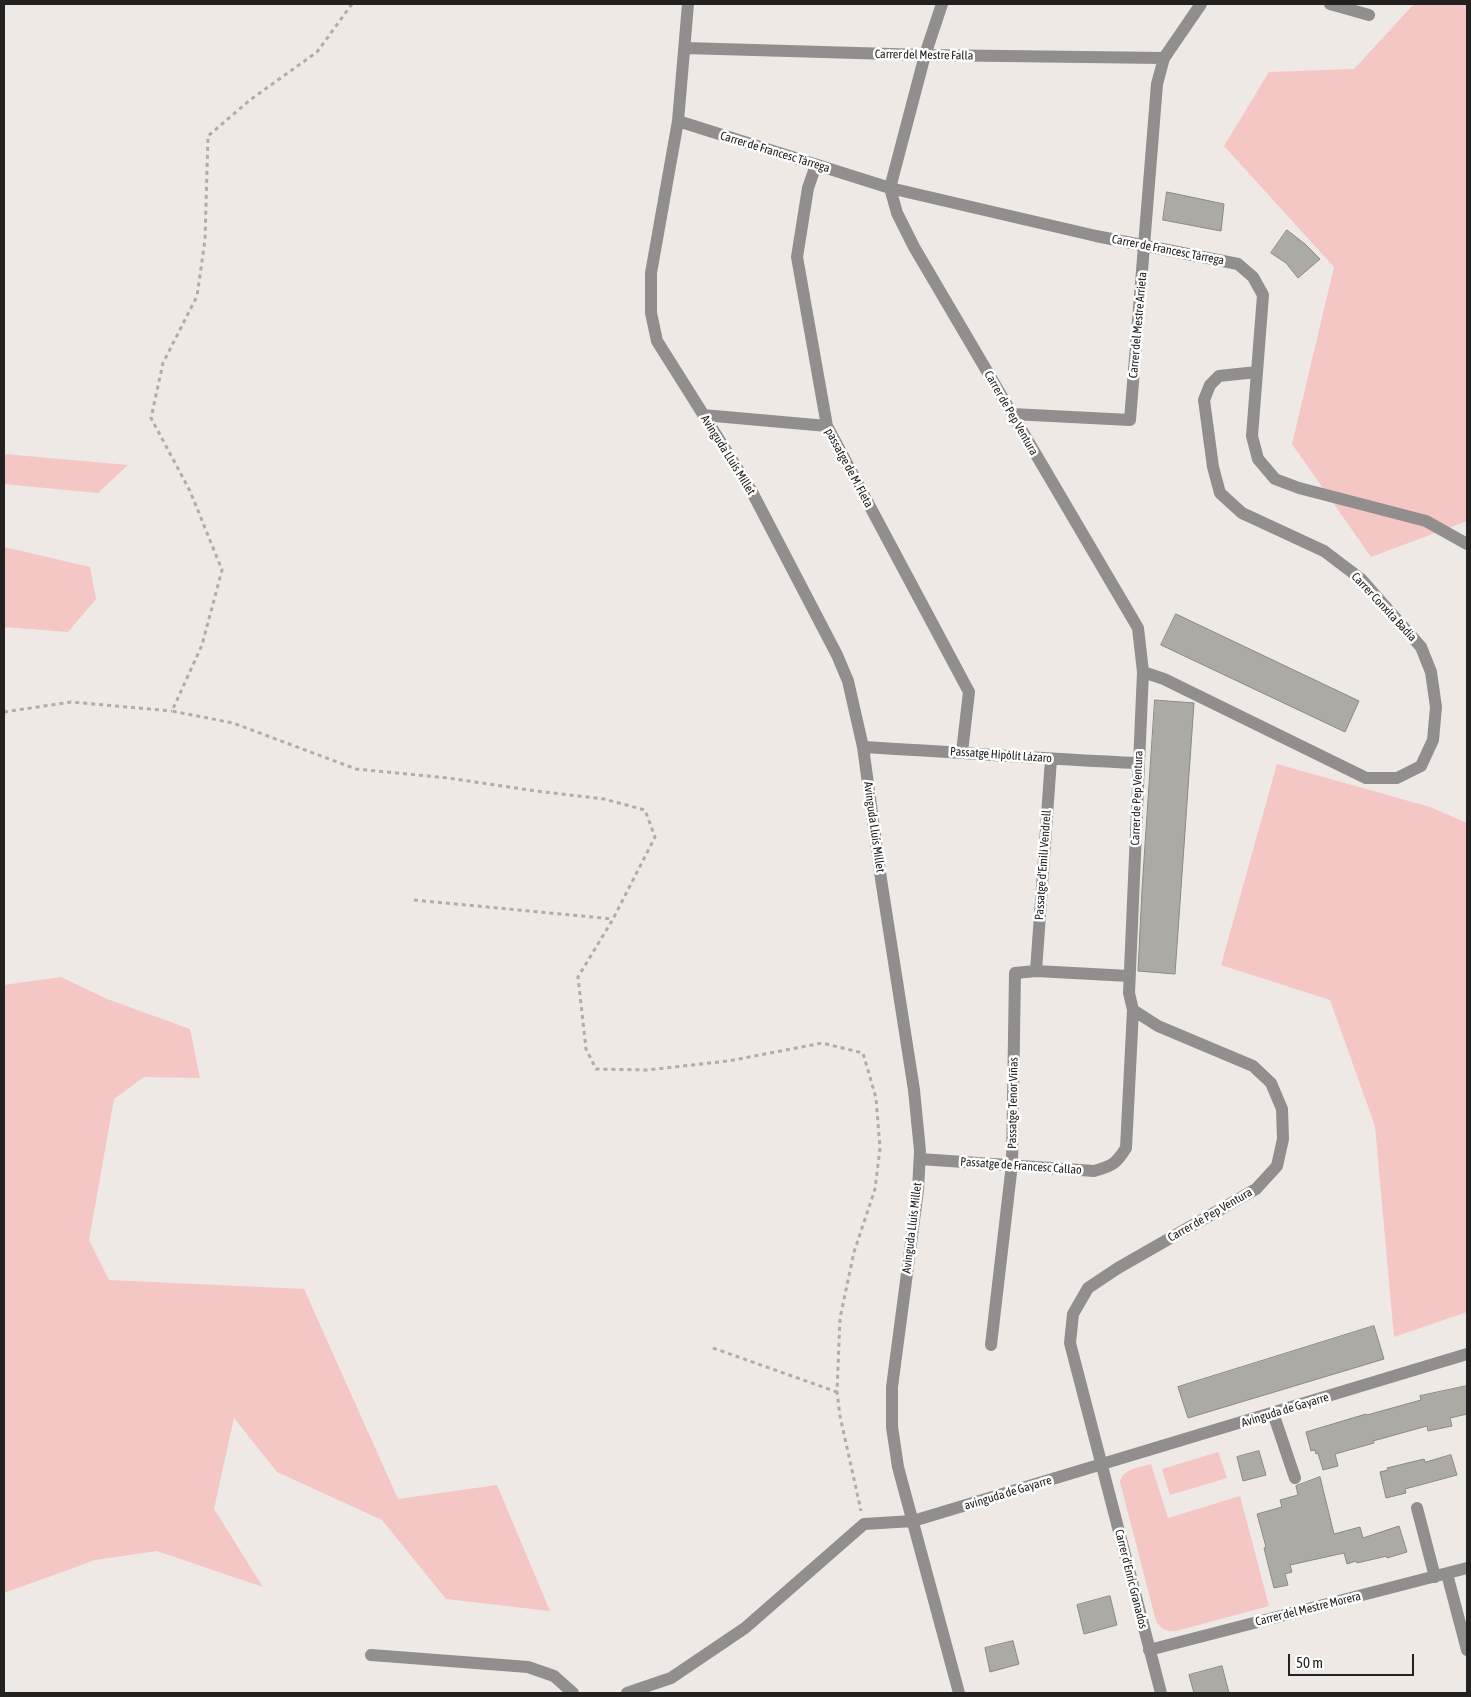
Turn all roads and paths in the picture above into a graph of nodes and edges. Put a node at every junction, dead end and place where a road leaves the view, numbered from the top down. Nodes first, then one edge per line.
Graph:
1 (352, 4) edge
2 (688, 4) edge
3 (942, 4) edge
4 (1201, 4) edge
5 (1330, 4) edge
6 (1370, 16) dead end
7 (685, 48) junction
8 (925, 55) junction
9 (1164, 58) junction
10 (678, 122) junction
11 (816, 164) junction
12 (890, 188) junction
13 (1145, 246) junction
14 (1257, 372) junction
15 (1012, 414) junction
16 (703, 415) junction
17 (826, 426) junction
18 (1467, 544) edge
19 (1143, 672) junction
20 (172, 711) junction
21 (4, 712) edge
22 (863, 748) junction
23 (962, 752) junction
24 (1051, 759) junction
25 (1138, 763) junction
26 (414, 900) dead end
27 (613, 919) junction
28 (1036, 971) junction
29 (1129, 976) junction
30 (1133, 1010) junction
31 (920, 1159) junction
32 (1012, 1164) junction
33 (991, 1346) dead end
34 (713, 1348) dead end
35 (1467, 1354) edge
36 (837, 1392) junction
37 (1273, 1413) junction
38 (1102, 1465) junction
39 (1295, 1478) dead end
40 (1417, 1508) dead end
41 (913, 1521) junction
42 (864, 1524) junction
43 (1467, 1568) edge
44 (1441, 1575) junction
45 (1149, 1650) junction
46 (1467, 1650) edge
47 (371, 1655) dead end
48 (573, 1693) edge
49 (627, 1693) edge
50 (959, 1693) edge
51 (1161, 1693) edge

1 - 20 path
2 - 7 street, Avinguda Lluís Millet
3 - 8 street
4 - 9 street, Carrer del Mestre Arrieta
5 - 6 street
7 - 8 street, Carrer del Mestre Falla
7 - 10 street, Avinguda Lluís Millet
8 - 9 street, Carrer del Mestre Falla
8 - 12 street
9 - 13 street, Carrer del Mestre Arrieta
10 - 11 street, Carrer de Francesc Tàrrega
10 - 16 street, Avinguda Lluís Millet
11 - 12 street, Carrer de Francesc Tàrrega
11 - 17 street, passatge de M. Fleta
12 - 13 street, Carrer de Francesc Tàrrega
12 - 15 street, Carrer de Pep Ventura
13 - 14 street, Carrer de Francesc Tàrrega
13 - 15 street, Carrer del Mestre Arrieta
14 - 18 street, Carrer de Francesc Tàrrega
14 - 19 street, Carrer Conxita Badia
15 - 19 street, Carrer de Pep Ventura
16 - 17 street
16 - 22 street, Avinguda Lluís Millet
17 - 23 street, passatge de M. Fleta
19 - 25 street, Carrer de Pep Ventura
20 - 21 path
20 - 27 path
22 - 23 street, Passatge Hipólit Lázaro
22 - 31 street, Avinguda Lluís Millet
23 - 24 street, Passatge Hipólit Lázaro
24 - 25 street, Passatge Hipólit Lázaro
24 - 28 street, Passatge d'Emili Vendrell
25 - 29 street, Carrer de Pep Ventura
26 - 27 path
27 - 36 path
28 - 29 street, Passatge Tenor Viñas
28 - 32 street, Passatge Tenor Viñas
29 - 30 street, Carrer de Pep Ventura
30 - 32 street, Passatge de Francesc Callao
30 - 38 street, Carrer de Pep Ventura
31 - 32 street, Passatge de Francesc Callao
31 - 41 street, Avinguda Lluís Millet
32 - 33 street, Passatge Tenor Viñas
34 - 36 path
35 - 37 street, Avinguda de Gayarre
36 - 42 path
37 - 38 street, Avinguda de Gayarre
37 - 39 street
38 - 41 street, avinguda de Gayarre
38 - 45 street, Carrer d'Enric Granados
40 - 44 street
41 - 42 street, avinguda de Gayarre
41 - 50 street, Avinguda Lluís Millet
42 - 49 street
43 - 44 street, Carrer del Mestre Morera
44 - 45 street, Carrer del Mestre Morera
44 - 46 street
45 - 51 street, Carrer d'Enric Granados
47 - 48 street

